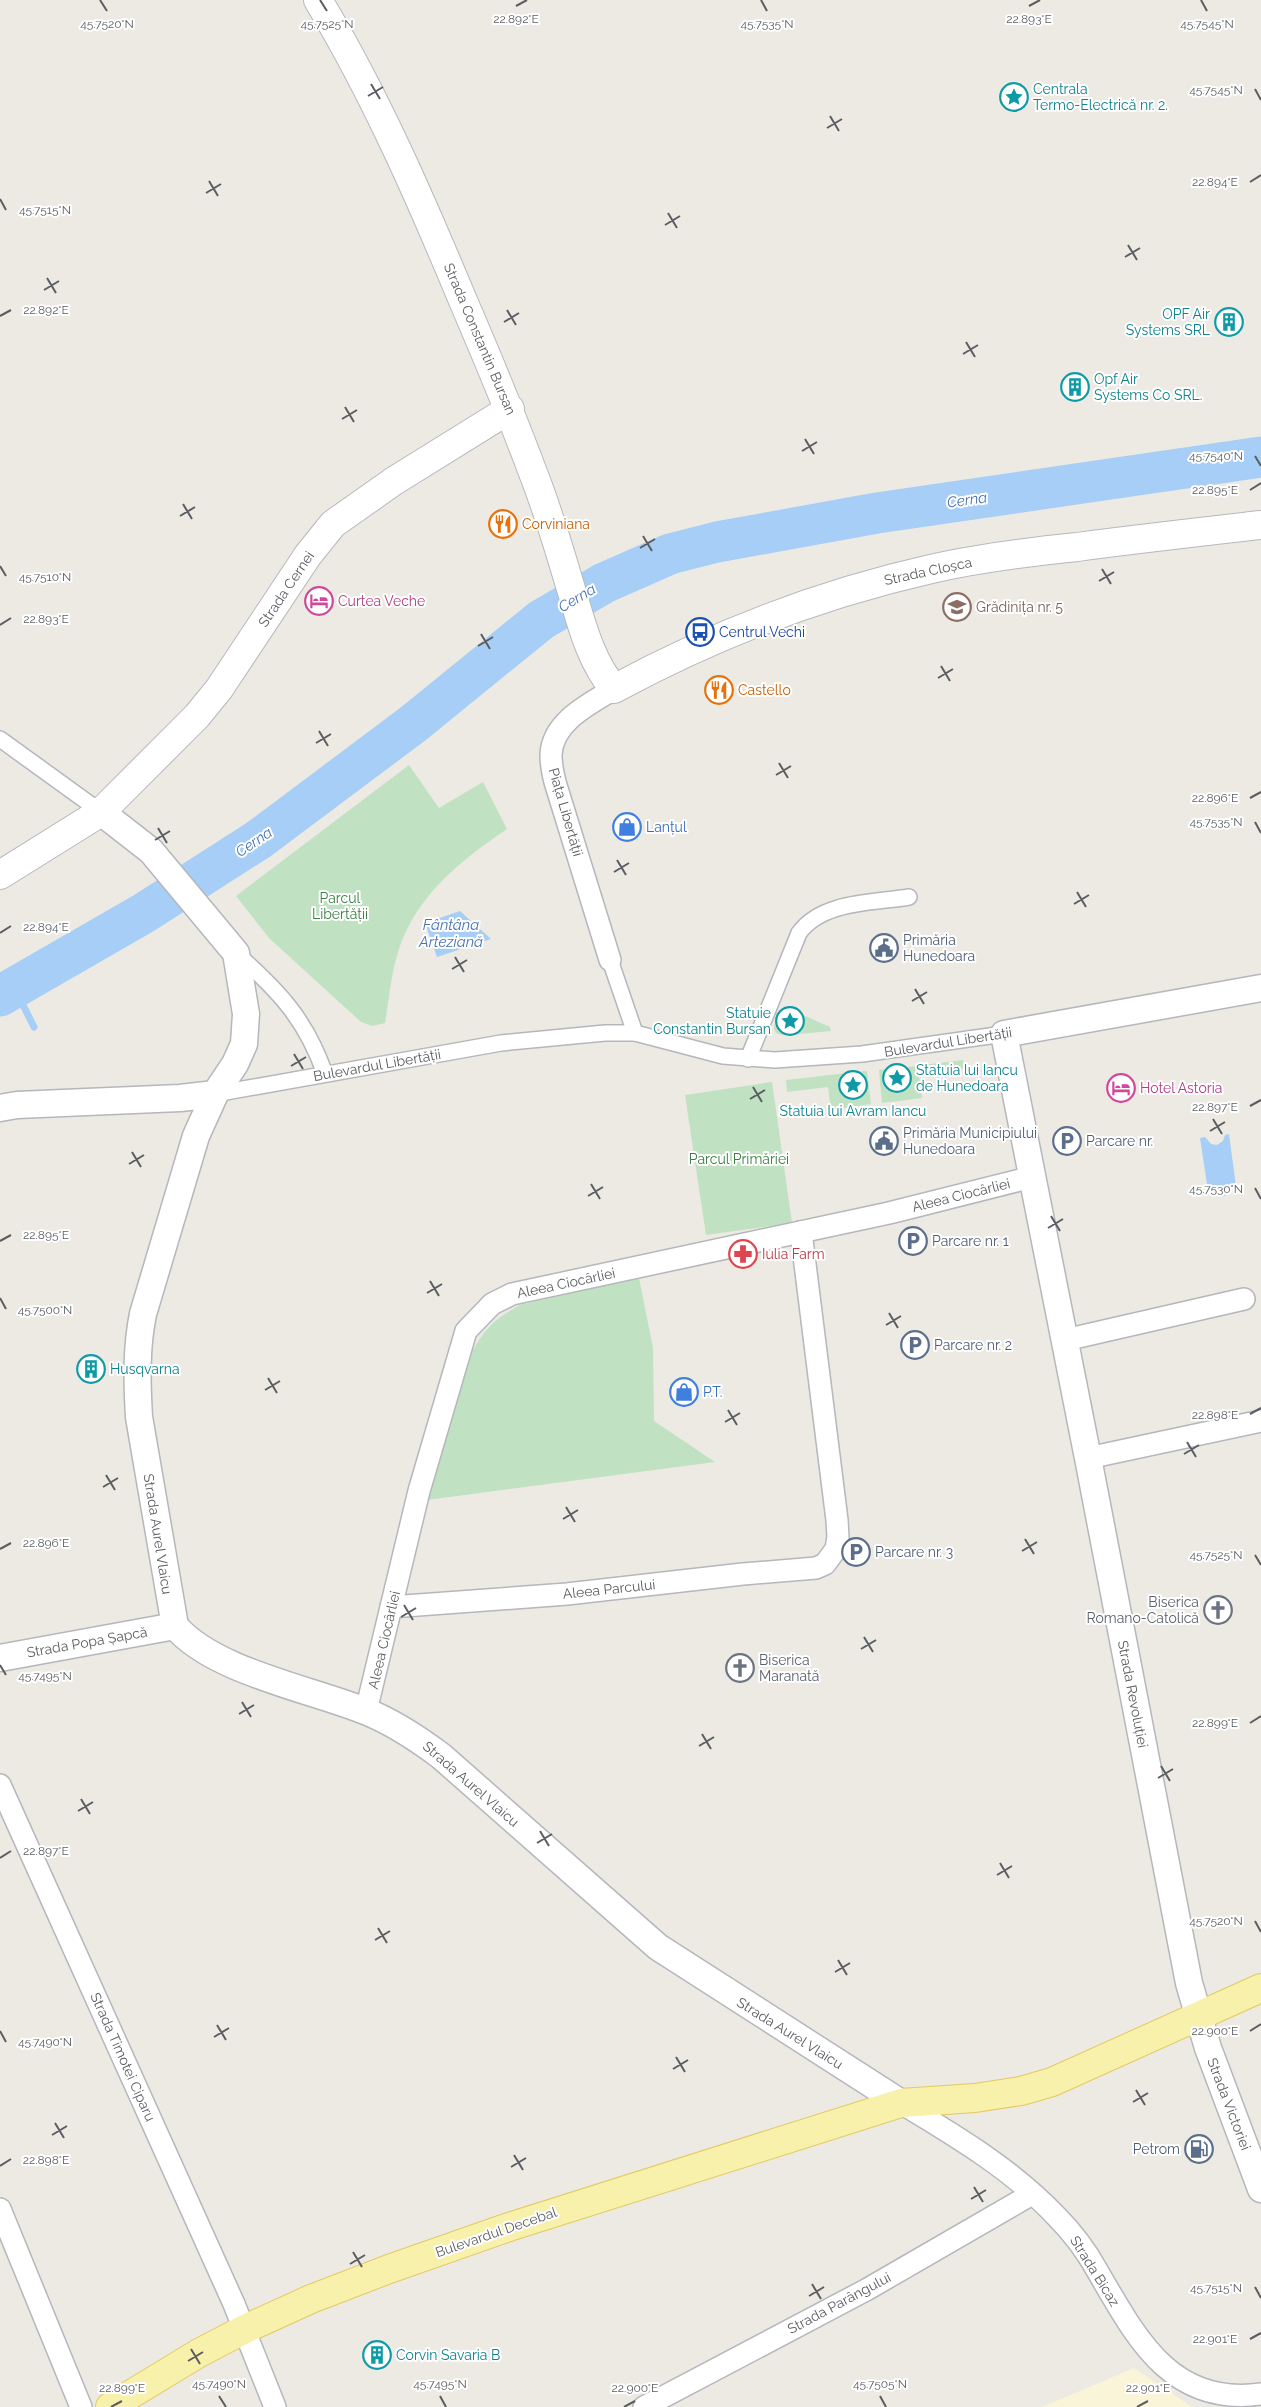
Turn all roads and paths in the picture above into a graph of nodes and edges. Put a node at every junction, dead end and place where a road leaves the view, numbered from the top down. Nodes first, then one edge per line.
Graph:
1 (318, 0) edge
2 (510, 409) junction
3 (1261, 525) edge
4 (614, 689) junction
5 (0, 739) edge
6 (101, 812) junction
7 (0, 875) edge
8 (909, 897) dead end
9 (231, 947) junction
10 (610, 960) joint
11 (1261, 988) edge
12 (635, 1033) junction
13 (1004, 1034) junction
14 (748, 1059) junction
15 (325, 1074) junction
16 (215, 1094) junction
17 (0, 1108) edge
18 (1032, 1177) junction
19 (801, 1232) junction
20 (1244, 1299) dead end
21 (1065, 1340) junction
22 (1261, 1421) edge
23 (1088, 1458) junction
24 (391, 1607) junction
25 (174, 1626) junction
26 (0, 1658) edge
27 (366, 1711) junction
28 (0, 1785) edge
29 (1261, 1988) edge
30 (1198, 2017) junction
31 (901, 2103) junction
32 (1261, 2189) edge
33 (1032, 2194) junction
34 (0, 2209) edge
35 (245, 2329) junction
36 (1261, 2394) edge
37 (81, 2407) edge
38 (110, 2407) edge
39 (275, 2407) edge
40 (644, 2407) edge

1 - 2 main road, Strada Constantin Bursan
2 - 4 main road, Strada Constantin Bursan
2 - 6 main road, Strada Cernei
3 - 4 main road, Strada Cloșca
4 - 10 street, Piața Libertății
5 - 6 street
6 - 7 main road, Strada Cernei
6 - 9 street
8 - 14 street
9 - 15 street
9 - 16 street, Strada Aurel Vlaicu
10 - 12 street
11 - 13 street, Bulevardul Libertății
12 - 14 street, Bulevardul Libertății
12 - 15 street, Bulevardul Libertății
13 - 14 street, Bulevardul Libertății
13 - 18 street, Strada Revoluției
15 - 16 street, Bulevardul Libertății
16 - 17 street, Bulevardul Libertății
16 - 25 street, Strada Aurel Vlaicu
18 - 19 street, Aleea Ciocârliei
18 - 21 street, Strada Revoluției
19 - 24 street, Aleea Ciocârliei
19 - 24 street, Aleea Parcului
20 - 21 street
21 - 23 street, Strada Revoluției
22 - 23 street
23 - 30 street, Strada Revoluției
24 - 27 street, Aleea Ciocârliei
25 - 26 street, Strada Popa Șapcă
25 - 27 street, Strada Aurel Vlaicu
27 - 31 street, Strada Aurel Vlaicu
28 - 35 street, Strada Timotei Ciparu
29 - 30 main road
30 - 31 main road
30 - 32 street, Strada Victoriei
31 - 33 street, Strada Bicaz
31 - 35 main road, Bulevardul Decebal
33 - 36 street, Strada Bicaz
33 - 40 street, Strada Parângului
34 - 37 street
35 - 38 main road, Bulevardul Decebal
35 - 39 street, Strada Timotei Ciparu

